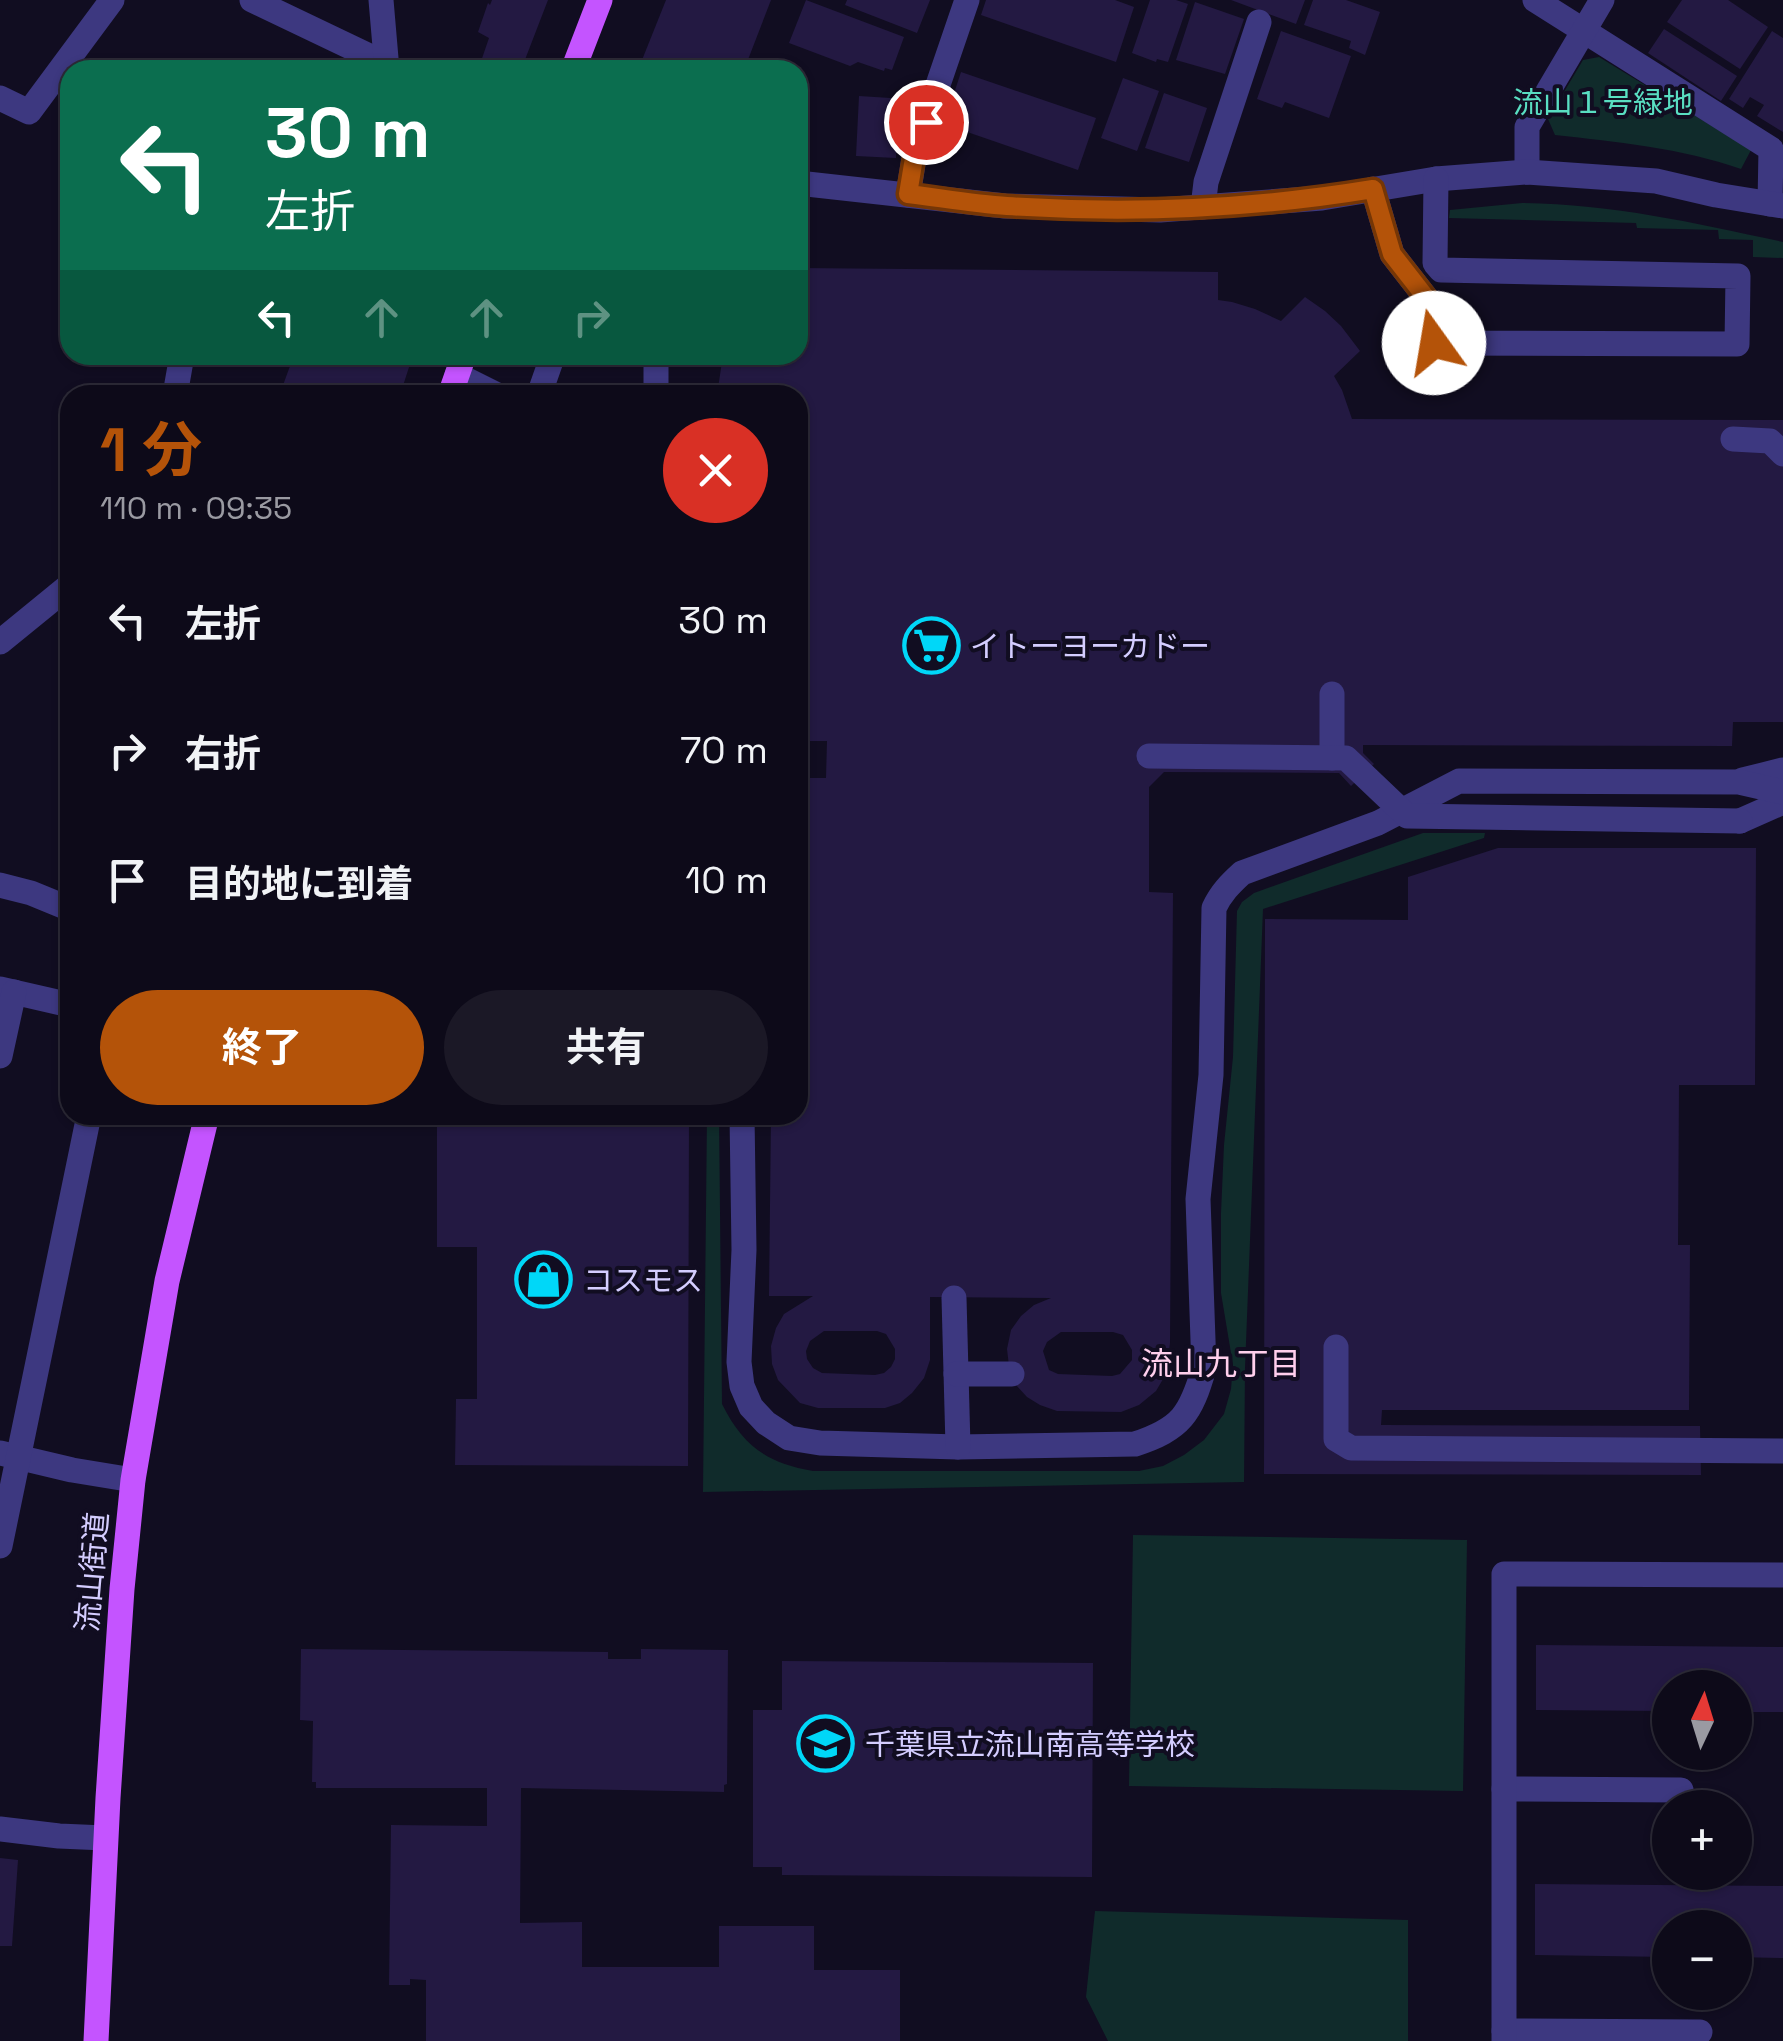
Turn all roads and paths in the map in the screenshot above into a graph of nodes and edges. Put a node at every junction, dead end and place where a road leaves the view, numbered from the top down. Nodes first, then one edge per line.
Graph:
1 (112, 0) edge
2 (252, 0) edge
3 (381, 0) edge
4 (600, 0) edge
5 (967, 0) edge
6 (1535, 0) edge
7 (1602, 0) edge
8 (1259, 22) dead end
9 (1584, 30) junction
10 (68, 60) edge
11 (372, 60) edge
12 (385, 60) edge
13 (577, 60) edge
14 (60, 70) edge
15 (0, 98) edge
16 (1528, 172) junction
17 (1436, 179) junction
18 (808, 184) edge
19 (1373, 189) junction
20 (908, 194) junction
21 (1776, 205) edge
22 (1203, 207) junction
23 (1733, 439) dead end
24 (1783, 454) edge
25 (60, 592) edge
26 (0, 642) edge
27 (1332, 694) dead end
28 (1149, 756) dead end
29 (1332, 758) junction
30 (1783, 770) edge
31 (1738, 782) junction
32 (1783, 792) edge
33 (1783, 802) edge
34 (0, 885) edge
35 (60, 905) edge
36 (7, 991) edge
37 (60, 1002) edge
38 (0, 1056) edge
39 (87, 1125) edge
40 (205, 1125) edge
41 (742, 1125) edge
42 (954, 1298) dead end
43 (1336, 1347) dead end
44 (956, 1374) junction
45 (1012, 1374) dead end
46 (958, 1447) junction
47 (1783, 1452) edge
48 (9, 1456) edge
49 (133, 1480) junction
50 (0, 1546) edge
51 (1783, 1575) edge
52 (1504, 1789) junction
53 (1682, 1790) dead end
54 (0, 1829) edge
55 (105, 1838) junction
56 (1700, 2032) dead end
57 (1504, 2036) edge
58 (96, 2041) edge

1 - 10 street
2 - 11 street
3 - 12 street
4 - 13 main road
5 - 20 street
6 - 9 street
7 - 9 street
8 - 22 street
9 - 16 street
9 - 21 street
14 - 15 street
16 - 17 street
16 - 21 street
17 - 19 street
17 - 19 street
18 - 20 street
19 - 22 street
20 - 22 street
23 - 24 street
25 - 26 street
27 - 29 street
28 - 29 street, bridge
29 - 33 street, bridge
30 - 31 street
31 - 32 street
31 - 46 street
34 - 35 street
36 - 37 street
36 - 38 street
39 - 48 street
40 - 49 main road, 流山街道
41 - 46 street
42 - 44 street
43 - 47 street
44 - 45 street
44 - 46 street
48 - 49 street
48 - 50 street
49 - 55 main road, 流山街道
51 - 52 street
52 - 53 street
52 - 57 street
54 - 55 street
55 - 58 main road, 流山街道
56 - 57 street

